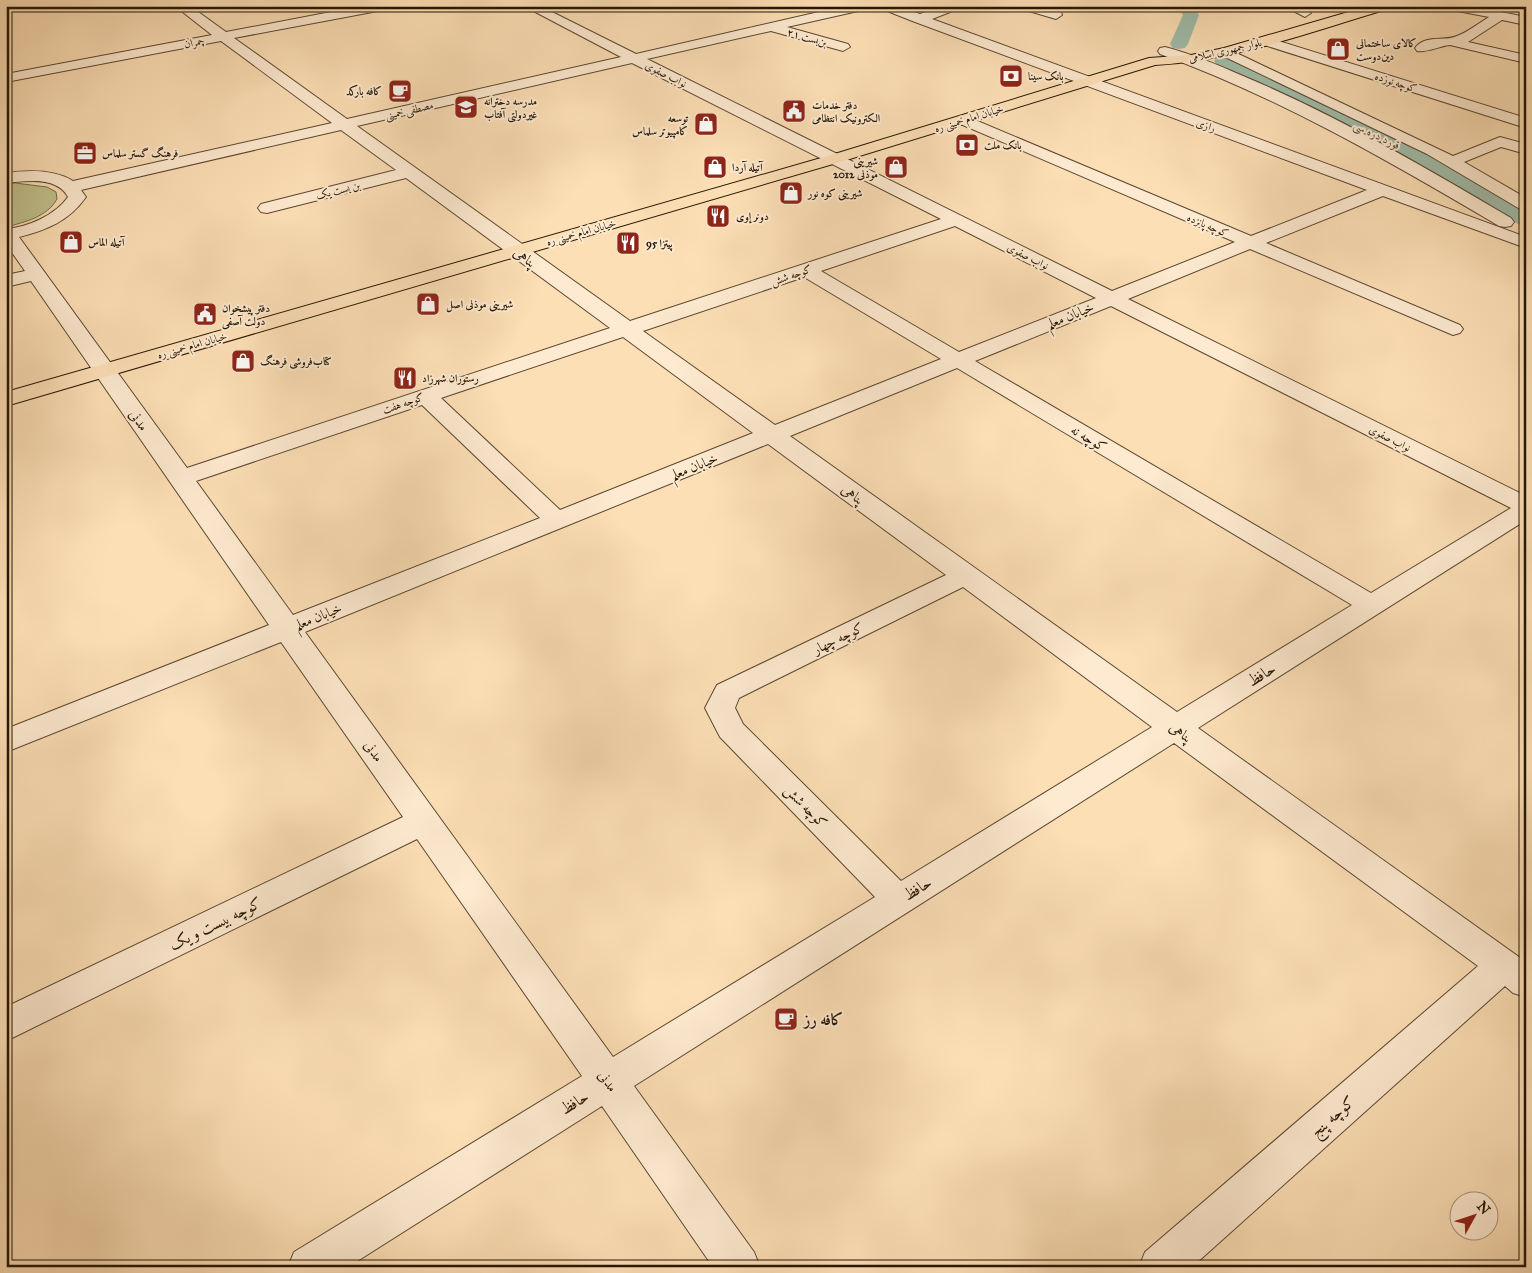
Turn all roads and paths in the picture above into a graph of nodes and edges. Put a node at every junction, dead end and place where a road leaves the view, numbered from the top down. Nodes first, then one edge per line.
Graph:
1 (181, 6) edge
2 (382, 6) edge
3 (530, 6) edge
4 (863, 6) edge
5 (888, 6) edge
6 (954, 6) edge
7 (1026, 6) edge
8 (1384, 6) edge
9 (1450, 6) edge
10 (1515, 6) edge
11 (1320, 8) dead end
12 (1526, 9) edge
13 (340, 10) edge
14 (1288, 12) edge
15 (1056, 15) dead end
16 (1500, 16) junction
17 (920, 19) junction
18 (1526, 21) edge
19 (771, 27) junction
20 (223, 37) junction
21 (1266, 41) junction
22 (1452, 42) junction
23 (843, 47) dead end
24 (1422, 48) dead end
25 (1226, 52) junction
26 (1187, 53) junction
27 (1160, 56) joint
28 (635, 58) junction
29 (1526, 59) edge
30 (6, 78) edge
31 (1087, 81) junction
32 (963, 120) junction
33 (1526, 123) edge
34 (346, 124) junction
35 (1526, 149) edge
36 (834, 159) junction
37 (1451, 162) junction
38 (409, 172) junction
39 (6, 178) edge
40 (71, 187) junction
41 (1382, 190) junction
42 (1526, 205) edge
43 (267, 208) dead end
44 (955, 220) junction
45 (1526, 234) edge
46 (7, 235) edge
47 (1250, 243) junction
48 (1526, 243) edge
49 (517, 251) junction
50 (806, 270) junction
51 (36, 274) junction
52 (6, 281) edge
53 (1112, 298) junction
54 (627, 330) junction
55 (1453, 330) dead end
56 (958, 360) junction
57 (105, 371) junction
58 (425, 395) junction
59 (6, 399) edge
60 (771, 435) junction
61 (180, 478) junction
62 (1526, 508) edge
63 (557, 520) junction
64 (966, 576) junction
65 (1372, 605) junction
66 (287, 629) junction
67 (720, 708) joint
68 (1175, 728) junction
69 (6, 741) edge
70 (424, 821) junction
71 (899, 900) junction
72 (1515, 974) edge
73 (6, 1025) edge
74 (608, 1081) junction
75 (309, 1267) edge
76 (740, 1267) edge
77 (1160, 1267) edge

1 - 20 street, پناهی
2 - 13 street, چمران
3 - 28 street, نواب صفوی
4 - 19 street, مصطفی خمینی
5 - 17 street, رازی
6 - 17 street
7 - 15 street
8 - 21 main road, بلوار جمهوری اسلامی
9 - 16 street
10 - 12 street
11 - 14 main road
13 - 20 street, چمران
16 - 18 street
16 - 22 street
17 - 31 street, رازی
19 - 23 street, بن‌بست ۲۱
19 - 28 street, مصطفی خمینی
20 - 30 street, چمران
20 - 34 street, پناهی
21 - 25 main road, بلوار جمهوری اسلامی
21 - 33 street, کوچه نوزده
22 - 24 street
22 - 29 street
25 - 26 main road, بلوار جمهوری اسلامی
25 - 37 street
26 - 27 street
26 - 45 street
27 - 31 main road, خیابان امام خمینی ره
28 - 34 street, مصطفی خمینی
28 - 36 street, نواب صفوی
31 - 32 main road, خیابان امام خمینی ره
31 - 41 street, رازی
32 - 36 main road, خیابان امام خمینی ره
32 - 47 street, کوچه پانزده
34 - 38 street, پناهی
34 - 40 street, مصطفی خمینی
35 - 37 street
36 - 44 street, نواب صفوی
36 - 49 main road, خیابان امام خمینی ره
37 - 42 street
38 - 43 street, بن بست یک
38 - 49 street, پناهی
39 - 40 street
40 - 46 street
41 - 47 street, خیابان معلم
41 - 48 street, رازی
44 - 50 street, کوچه شش
44 - 53 street, نواب صفوی
46 - 51 street, مدنی
47 - 53 street, خیابان معلم
47 - 55 street, کوچه پانزده
49 - 54 street, پناهی
49 - 57 main road, خیابان امام خمینی ره
50 - 54 street, کوچه شش
50 - 56 street, کوچه نه
51 - 52 street
51 - 57 street, مدنی
53 - 56 street, خیابان معلم
53 - 62 street, نواب صفوی
54 - 58 street, کوچه هفت
54 - 60 street, پناهی
56 - 60 street, خیابان معلم
56 - 65 street, کوچه نه
57 - 59 main road, خیابان امام خمینی ره
57 - 61 street, مدنی
58 - 61 street, کوچه هفت
58 - 63 street
60 - 63 street, خیابان معلم
60 - 64 street, پناهی
61 - 66 street, مدنی
62 - 65 street, حافظ
63 - 66 street, خیابان معلم
64 - 67 street, کوچه چهار
64 - 68 street, پناهی
65 - 68 street, حافظ
66 - 69 street, خیابان معلم
66 - 70 street, مدنی
67 - 71 street, کوچه شش
68 - 71 street, حافظ
68 - 72 street, پناهی
70 - 73 street, کوچه بیست و یک
70 - 74 street, مدنی
71 - 74 street, حافظ
72 - 77 street, کوچه پنج
74 - 75 street, حافظ
74 - 76 street, مدنی

